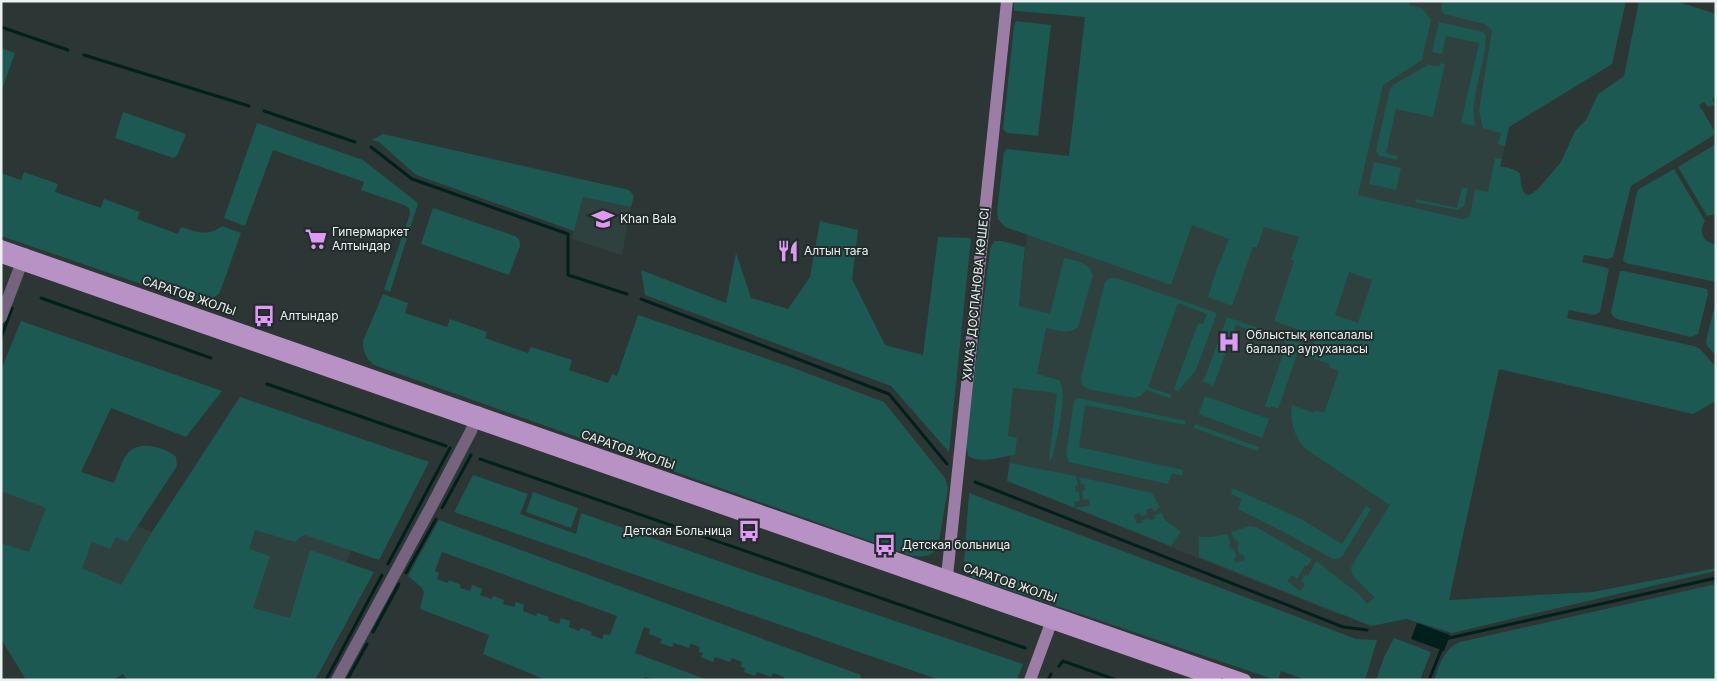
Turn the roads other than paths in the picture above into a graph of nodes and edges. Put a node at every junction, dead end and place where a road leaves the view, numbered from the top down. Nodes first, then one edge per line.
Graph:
1 (1007, 1) edge
2 (1, 246) edge
3 (1, 257) edge
4 (24, 259) junction
5 (1, 317) edge
6 (477, 417) junction
7 (946, 581) junction
8 (1051, 623) junction
9 (337, 680) edge
10 (1030, 680) edge
11 (1215, 680) edge
12 (1245, 680) edge

1 - 7 main road, ХИУАЗ ДОСПАНОВА КӨШЕСІ
2 - 4 main road, САРАТОВ ЖОЛЫ
3 - 4 main road, САРАТОВ ЖОЛЫ
4 - 5 street
4 - 6 main road, САРАТОВ ЖОЛЫ
6 - 7 main road, САРАТОВ ЖОЛЫ
6 - 9 street
7 - 8 main road, САРАТОВ ЖОЛЫ
7 - 12 main road, САРАТОВ ЖОЛЫ
8 - 10 main road
8 - 11 main road, САРАТОВ ЖОЛЫ

